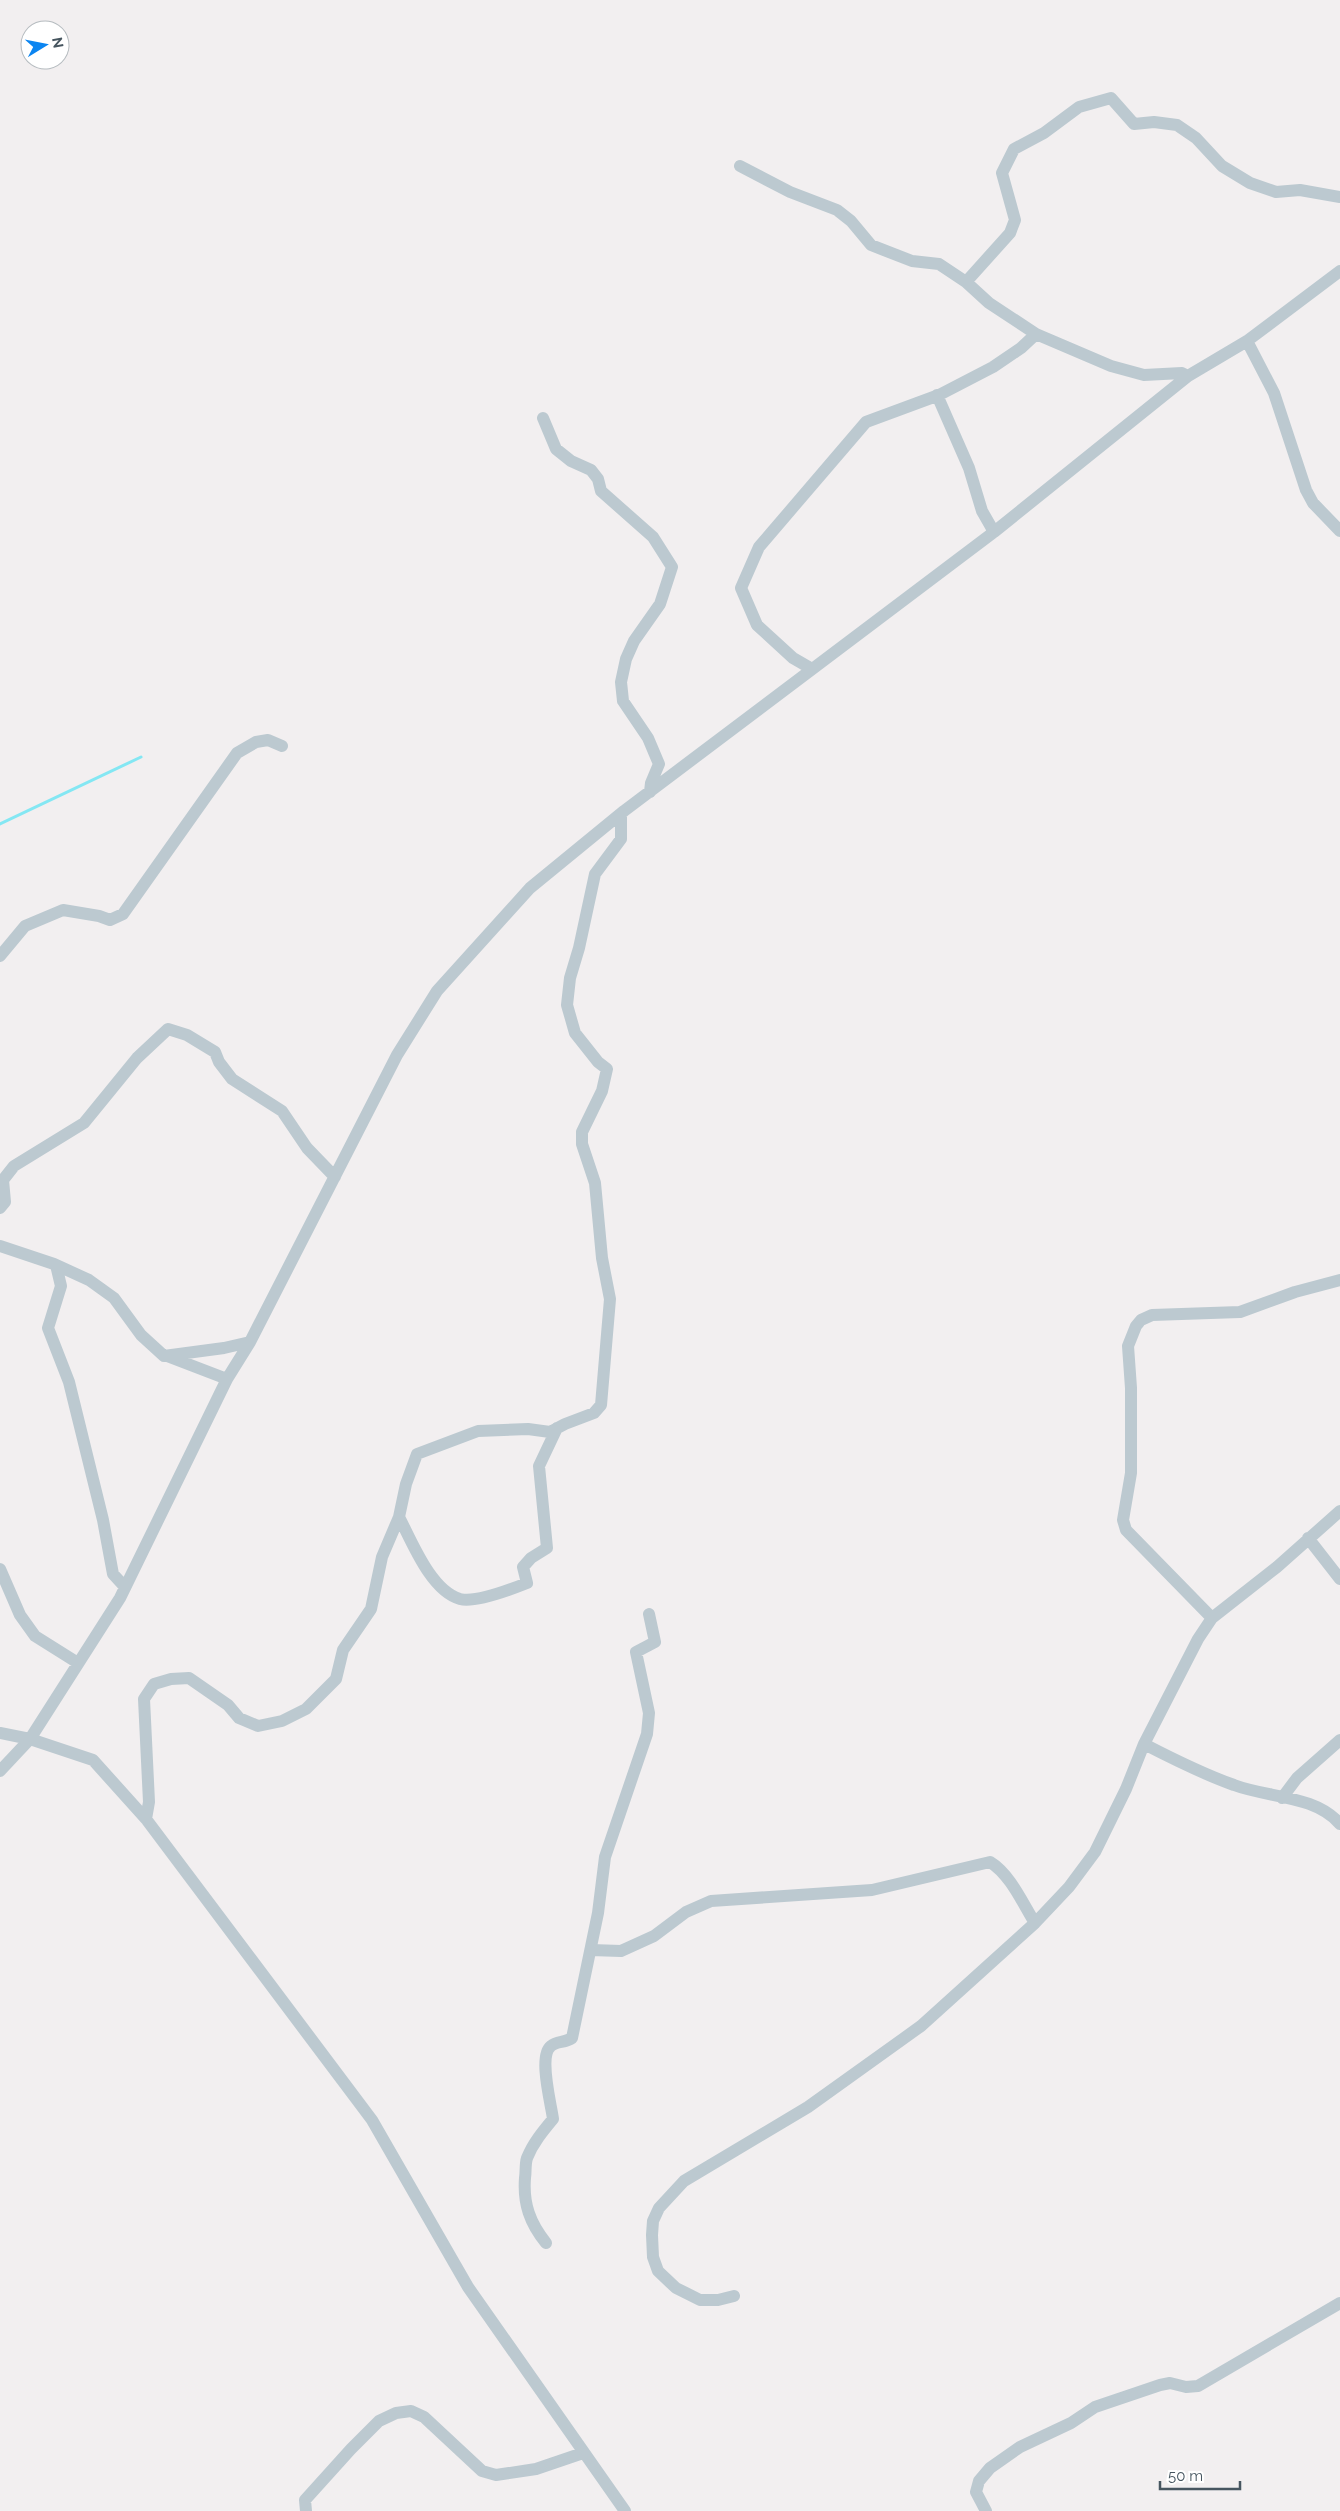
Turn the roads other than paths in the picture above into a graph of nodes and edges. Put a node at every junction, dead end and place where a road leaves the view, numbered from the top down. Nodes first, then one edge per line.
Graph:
1 (740, 166) dead end
2 (1340, 197) edge
3 (1340, 271) edge
4 (966, 282) junction
5 (1036, 334) junction
6 (1247, 341) junction
7 (1188, 376) junction
8 (938, 395) junction
9 (543, 418) dead end
10 (1340, 531) edge
11 (994, 532) junction
12 (812, 669) junction
13 (282, 746) dead end
14 (650, 792) junction
15 (621, 814) junction
16 (0, 956) edge
17 (4, 1173) edge
18 (335, 1176) junction
19 (0, 1208) edge
20 (0, 1246) edge
21 (56, 1265) junction
22 (1340, 1280) edge
23 (250, 1342) junction
24 (164, 1356) junction
25 (227, 1379) junction
26 (557, 1428) junction
27 (1340, 1511) edge
28 (399, 1517) junction
29 (1308, 1538) junction
30 (0, 1569) edge
31 (1340, 1579) edge
32 (124, 1586) junction
33 (649, 1614) dead end
34 (1212, 1618) junction
35 (78, 1663) junction
36 (0, 1733) edge
37 (30, 1739) junction
38 (1340, 1740) edge
39 (1144, 1744) junction
40 (0, 1771) edge
41 (1282, 1798) junction
42 (146, 1820) junction
43 (1340, 1824) edge
44 (1035, 1923) junction
45 (591, 1950) junction
46 (546, 2243) dead end
47 (734, 2296) dead end
48 (1340, 2303) edge
49 (584, 2453) junction
50 (306, 2511) edge
51 (625, 2511) edge
52 (986, 2511) edge

1 - 4 street
2 - 4 street
3 - 6 street
4 - 5 street
5 - 7 street
5 - 8 street
6 - 7 street
6 - 10 street
7 - 11 street
8 - 11 street
8 - 12 street
9 - 14 street
11 - 12 street
12 - 14 street
13 - 16 street
14 - 15 street
15 - 18 street
15 - 26 street
17 - 18 street
17 - 19 street
18 - 23 street
20 - 21 street
21 - 24 street
21 - 32 street
22 - 34 street
23 - 24 street
23 - 25 street
24 - 25 street
25 - 32 street
26 - 28 street
26 - 28 street
27 - 29 street
28 - 42 street
29 - 31 street
29 - 34 street
30 - 35 street
32 - 35 street
33 - 45 street
34 - 39 street
35 - 37 street
36 - 37 street
37 - 40 street
37 - 42 street
38 - 41 street
39 - 41 street
39 - 44 street
41 - 43 street
42 - 49 street
44 - 45 street
44 - 47 street
45 - 46 street
48 - 52 street
49 - 50 street
49 - 51 street

